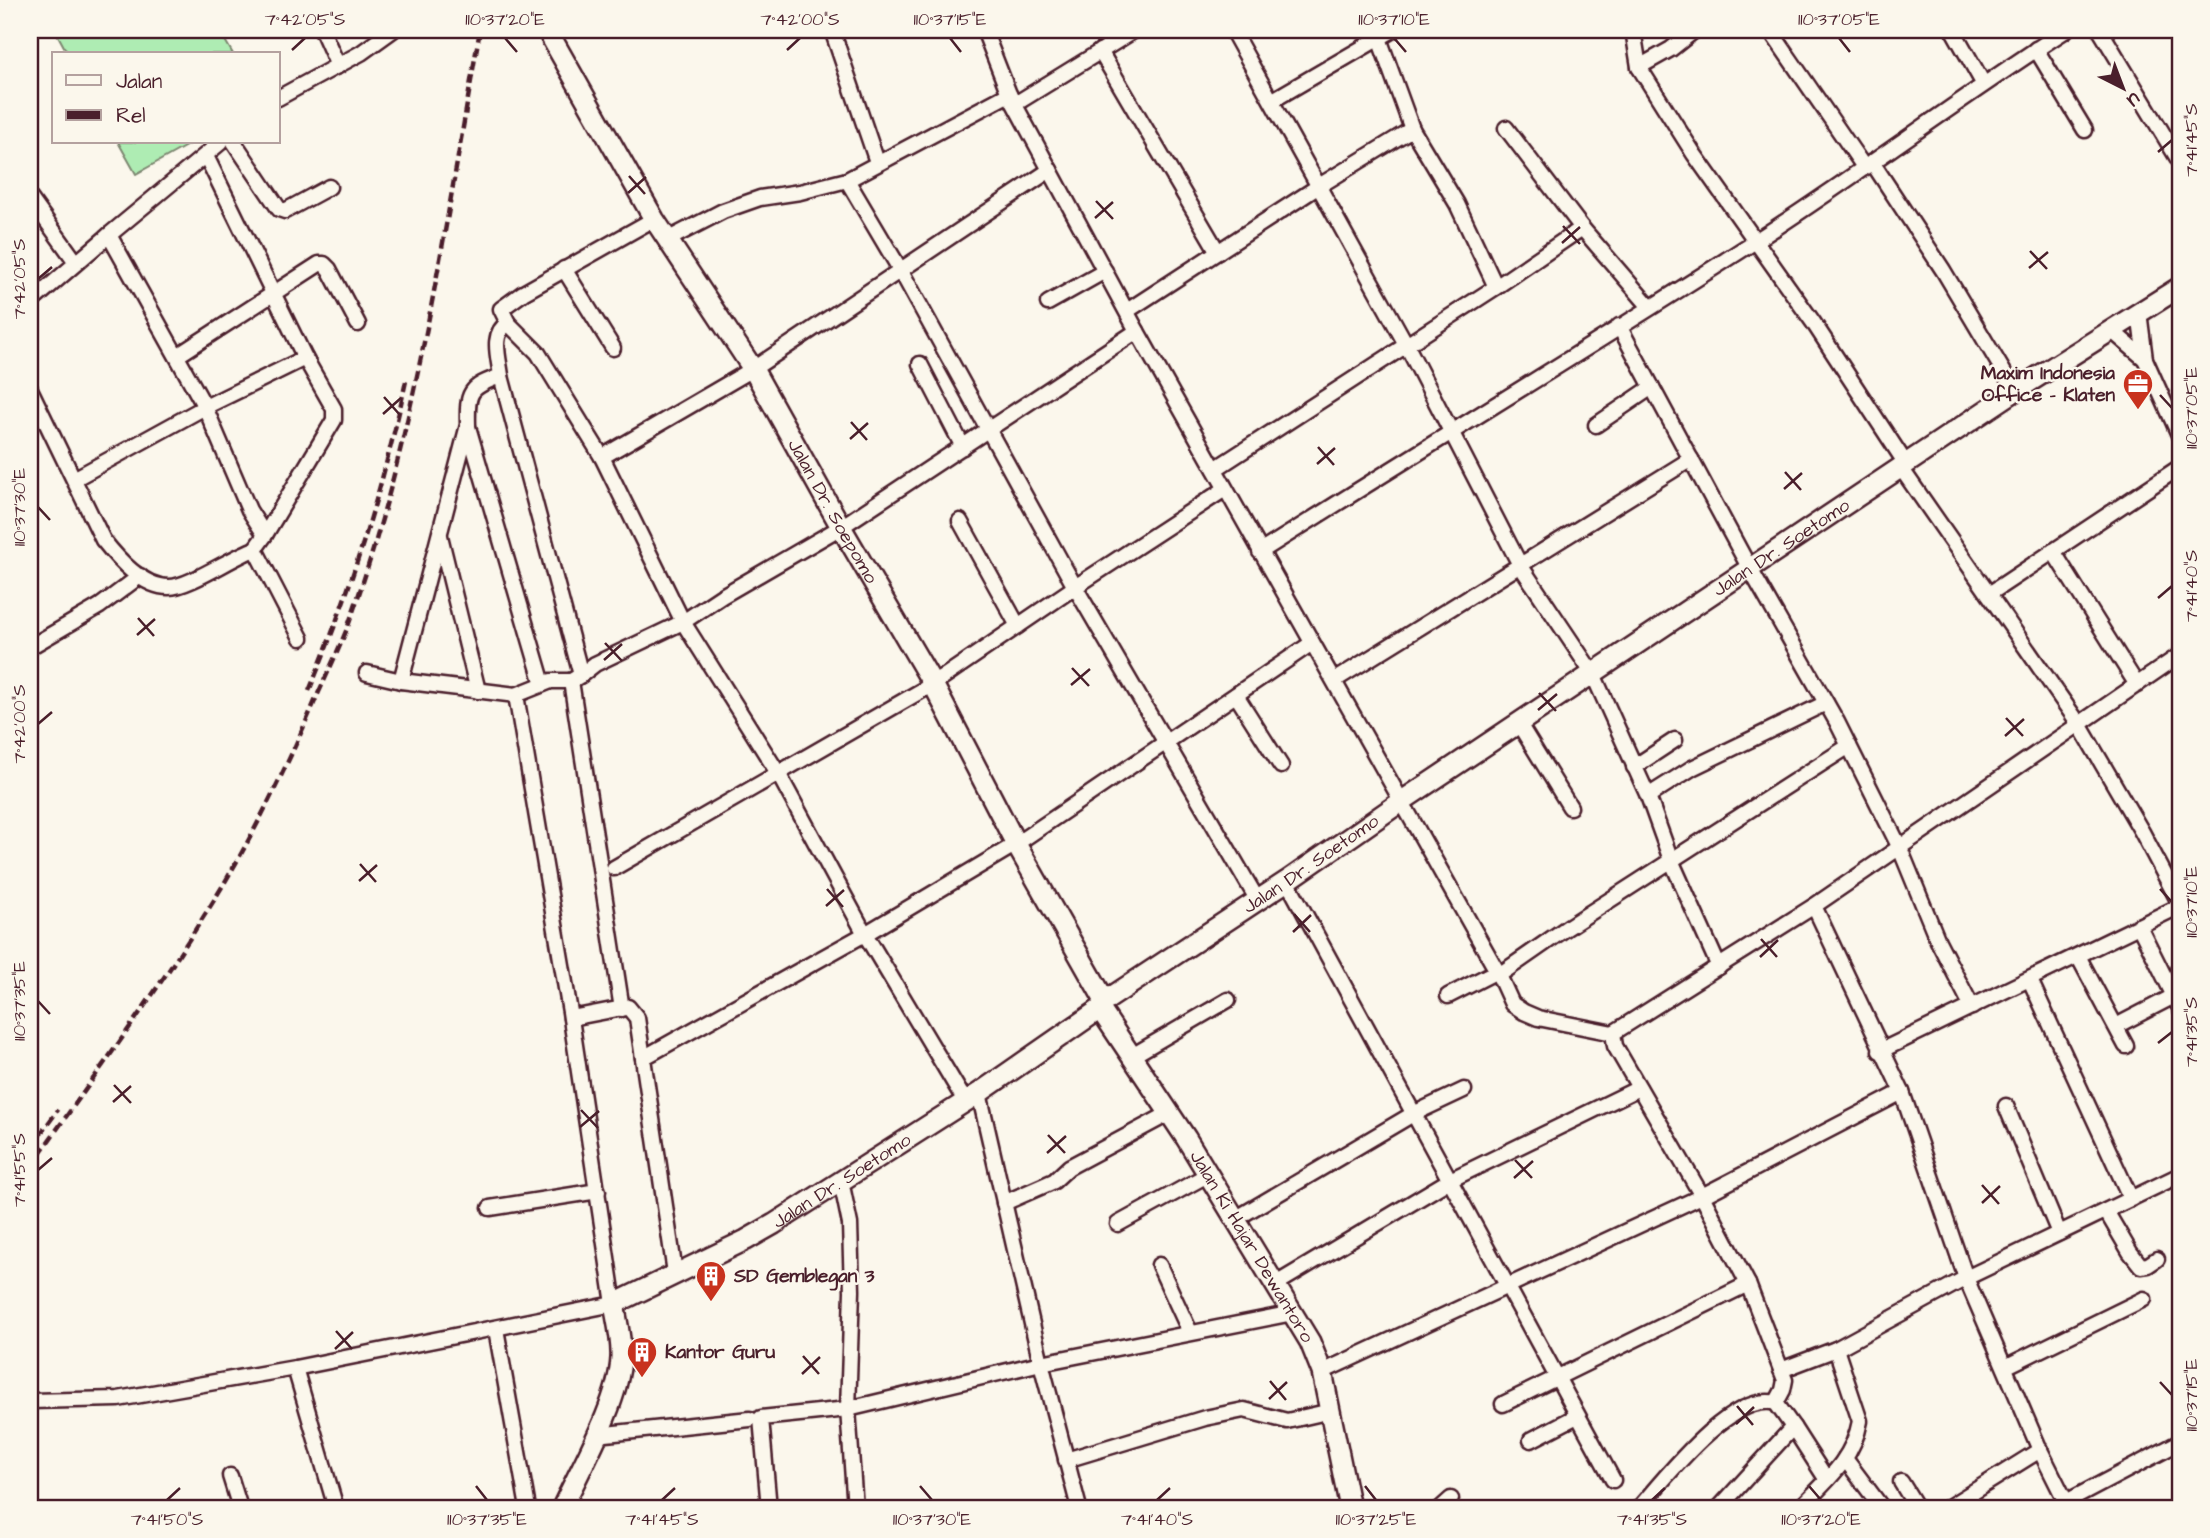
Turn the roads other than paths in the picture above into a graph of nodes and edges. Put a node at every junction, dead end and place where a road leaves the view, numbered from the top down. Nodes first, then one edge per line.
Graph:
1 (322, 30) edge
2 (393, 30) edge
3 (547, 30) edge
4 (832, 30) edge
5 (984, 30) edge
6 (1134, 30) edge
7 (1232, 30) edge
8 (1633, 30) edge
9 (1695, 30) edge
10 (1770, 30) edge
11 (1953, 30) edge
12 (2066, 30) edge
13 (2100, 30) edge
14 (1384, 32) edge
15 (2036, 49) junction
16 (1100, 51) junction
17 (338, 66) junction
18 (1639, 67) junction
19 (1983, 83) junction
20 (280, 97) edge
21 (1012, 99) junction
22 (1273, 100) junction
23 (1507, 128) dead end
24 (1412, 129) junction
25 (2085, 130) dead end
26 (218, 144) edge
27 (235, 144) edge
28 (206, 156) junction
29 (877, 162) junction
30 (2180, 162) edge
31 (1868, 164) junction
32 (1050, 170) junction
33 (847, 180) junction
34 (1320, 186) junction
35 (329, 187) dead end
36 (30, 198) edge
37 (654, 219) junction
38 (1582, 228) junction
39 (109, 235) junction
40 (667, 240) junction
41 (1755, 241) junction
42 (1217, 252) junction
43 (76, 261) junction
44 (564, 269) junction
45 (901, 271) junction
46 (1105, 271) junction
47 (1496, 287) junction
48 (2180, 287) edge
49 (273, 295) junction
50 (30, 303) edge
51 (1048, 303) dead end
52 (1650, 307) junction
53 (1127, 311) junction
54 (2138, 312) junction
55 (509, 323) junction
56 (358, 324) dead end
57 (1619, 326) junction
58 (2111, 330) junction
59 (1137, 331) junction
60 (1407, 346) junction
61 (614, 348) dead end
62 (177, 356) junction
63 (305, 358) junction
64 (2145, 359) junction
65 (920, 364) dead end
66 (753, 369) junction
67 (501, 376) junction
68 (1652, 387) junction
69 (30, 388) edge
70 (2015, 391) junction
71 (205, 407) junction
72 (468, 425) junction
73 (1596, 425) dead end
74 (989, 430) junction
75 (1450, 431) junction
76 (2180, 436) edge
77 (963, 447) junction
78 (603, 457) junction
79 (1691, 459) junction
80 (1904, 466) junction
81 (2180, 467) edge
82 (1215, 469) junction
83 (74, 479) junction
84 (1225, 489) junction
85 (960, 521) dead end
86 (841, 527) junction
87 (439, 532) junction
88 (265, 535) junction
89 (254, 549) junction
90 (2053, 551) junction
91 (1259, 552) junction
92 (1520, 565) junction
93 (1751, 569) junction
94 (140, 576) junction
95 (1075, 587) junction
96 (1989, 594) junction
97 (683, 622) junction
98 (1018, 626) junction
99 (301, 638) dead end
100 (1312, 643) junction
101 (30, 647) edge
102 (2180, 655) edge
103 (367, 673) dead end
104 (1592, 674) junction
105 (576, 678) junction
106 (1335, 680) junction
107 (401, 681) junction
108 (544, 684) junction
109 (933, 684) junction
110 (2137, 685) junction
111 (478, 691) junction
112 (516, 695) junction
113 (1236, 695) junction
114 (1826, 703) junction
115 (1519, 724) junction
116 (2079, 724) junction
117 (1675, 740) dead end
118 (1167, 742) junction
119 (1849, 746) junction
120 (1281, 766) dead end
121 (1634, 767) junction
122 (778, 773) junction
123 (1648, 796) junction
124 (1402, 801) junction
125 (1570, 807) dead end
126 (1016, 844) junction
127 (1899, 846) junction
128 (1671, 860) junction
129 (614, 868) dead end
130 (1287, 881) junction
131 (1257, 899) junction
132 (2180, 905) edge
133 (1814, 906) junction
134 (2138, 926) junction
135 (865, 934) junction
136 (2078, 956) junction
137 (1719, 967) junction
138 (1498, 973) junction
139 (2030, 980) junction
140 (1448, 996) dead end
141 (1228, 1000) dead end
142 (2177, 1002) edge
143 (1102, 1005) junction
144 (1972, 1007) junction
145 (622, 1009) junction
146 (571, 1018) junction
147 (2116, 1026) junction
148 (1613, 1033) junction
149 (2126, 1046) dead end
150 (1880, 1051) junction
151 (1132, 1056) junction
152 (643, 1058) junction
153 (1639, 1088) junction
154 (1464, 1090) dead end
155 (1902, 1092) junction
156 (972, 1097) junction
157 (2006, 1106) dead end
158 (1170, 1113) junction
159 (1413, 1114) junction
160 (1209, 1174) junction
161 (2180, 1175) edge
162 (1450, 1180) junction
163 (841, 1181) junction
164 (598, 1191) junction
165 (1702, 1196) junction
166 (2131, 1199) junction
167 (1004, 1203) junction
168 (490, 1208) dead end
169 (2106, 1211) junction
170 (1237, 1218) junction
171 (1118, 1224) dead end
172 (2059, 1233) junction
173 (2157, 1259) dead end
174 (1159, 1265) dead end
175 (675, 1273) junction
176 (1966, 1278) junction
177 (1276, 1284) junction
178 (1748, 1284) junction
179 (1507, 1287) junction
180 (2144, 1298) dead end
181 (614, 1304) junction
182 (1293, 1312) junction
183 (496, 1329) junction
184 (1191, 1332) junction
185 (1836, 1349) junction
186 (1041, 1363) junction
187 (2005, 1367) junction
188 (295, 1368) junction
189 (1782, 1370) junction
190 (1322, 1372) junction
191 (1556, 1379) junction
192 (30, 1401) edge
193 (1776, 1402) junction
194 (1503, 1404) dead end
195 (848, 1409) junction
196 (1331, 1411) junction
197 (1577, 1416) junction
198 (750, 1419) dead end
199 (1793, 1427) junction
200 (596, 1435) junction
201 (1531, 1440) dead end
202 (2180, 1442) edge
203 (2040, 1450) junction
204 (1066, 1460) junction
205 (1846, 1460) junction
206 (230, 1476) dead end
207 (1613, 1480) dead end
208 (1827, 1480) junction
209 (1901, 1482) dead end
210 (1877, 1506) edge
211 (2063, 1506) edge
212 (240, 1508) edge
213 (336, 1508) edge
214 (528, 1508) edge
215 (562, 1508) edge
216 (769, 1508) edge
217 (855, 1508) edge
218 (1079, 1508) edge
219 (1350, 1508) edge
220 (1639, 1508) edge
221 (1719, 1508) edge
222 (1800, 1508) edge
223 (1917, 1508) edge
224 (1947, 1508) edge

1 - 17 street
2 - 17 street
3 - 37 street, Jalan Dr. Soepomo
4 - 29 street
5 - 21 street
6 - 16 street
7 - 22 street
8 - 18 street
9 - 18 street
10 - 31 street
11 - 19 street
12 - 15 street
13 - 30 street
14 - 22 street
14 - 24 street
15 - 19 street
15 - 25 street
16 - 21 street
16 - 42 street
17 - 20 street
18 - 41 street
19 - 31 street
21 - 29 street
21 - 32 street
22 - 34 street
23 - 38 street
24 - 34 street
24 - 47 street
26 - 28 street
27 - 35 street
28 - 39 street
28 - 49 street
29 - 33 street
31 - 41 street
31 - 70 street
32 - 45 street
32 - 46 street
33 - 40 street
33 - 45 street
34 - 42 street
34 - 60 street
36 - 43 street
37 - 40 street, Jalan Dr. Soepomo
37 - 44 street
38 - 47 street
38 - 52 street
39 - 43 street
39 - 62 street
40 - 66 street, Jalan Dr. Soepomo
41 - 52 street
41 - 80 street
42 - 53 street
43 - 50 street
44 - 55 street
44 - 61 street
45 - 66 street
45 - 74 street
46 - 51 street
46 - 53 street
47 - 60 street
48 - 54 street, Jalan Dr. Soetomo
49 - 56 street
49 - 62 street
49 - 63 street
52 - 57 street
53 - 59 street
54 - 58 street, Jalan Dr. Soetomo
54 - 64 street
55 - 67 street
55 - 78 street
57 - 68 street
57 - 75 street
58 - 64 street
58 - 70 street, Jalan Dr. Soetomo
59 - 74 street
59 - 82 street
60 - 75 street
60 - 82 street
62 - 71 street
63 - 71 street
63 - 88 street
64 - 76 street
65 - 77 street
66 - 78 street
66 - 86 street, Jalan Dr. Soepomo
67 - 72 street
67 - 105 street
68 - 73 street
68 - 79 street
69 - 83 street
70 - 80 street, Jalan Dr. Soetomo
71 - 83 street
71 - 88 street
72 - 87 street
72 - 108 street
74 - 77 street
74 - 95 street
75 - 91 street
75 - 92 street
77 - 86 street
78 - 97 street
79 - 92 street
79 - 93 street
80 - 93 street, Jalan Dr. Soetomo
80 - 96 street
81 - 90 street
82 - 84 street
83 - 94 street
84 - 91 street
84 - 95 street
85 - 98 street
86 - 97 street
86 - 109 street, Jalan Dr. Soepomo
87 - 107 street
87 - 111 street
88 - 89 street
89 - 94 street
89 - 99 street
90 - 96 street
90 - 110 street
91 - 100 street
92 - 104 street
92 - 106 street
93 - 104 street, Jalan Dr. Soetomo
93 - 114 street
94 - 101 street
95 - 98 street
95 - 118 street
96 - 116 street
97 - 105 street
97 - 122 street
98 - 109 street
100 - 106 street
100 - 113 street
102 - 110 street
103 - 107 street
104 - 115 street, Jalan Dr. Soetomo
104 - 121 street
105 - 108 street
105 - 145 street
106 - 124 street
107 - 111 street
108 - 112 street
109 - 122 street
109 - 126 street, Jalan Dr. Soepomo
110 - 116 street
111 - 112 street
112 - 146 street
113 - 118 street
113 - 120 street
114 - 119 street
114 - 123 street
115 - 124 street, Jalan Dr. Soetomo
115 - 125 street
116 - 127 street
116 - 132 street
117 - 121 street
118 - 126 street
118 - 131 street
119 - 127 street
119 - 128 street
121 - 123 street
122 - 129 street
122 - 135 street
123 - 128 street
124 - 130 street, Jalan Dr. Soetomo
124 - 138 street
126 - 135 street
126 - 143 street, Jalan Dr. Soepomo
127 - 133 street
127 - 144 street
128 - 137 street
128 - 138 street
130 - 131 street, Jalan Dr. Soetomo
130 - 159 street
131 - 143 street, Jalan Dr. Soetomo
132 - 134 street
133 - 137 street
133 - 150 street
134 - 136 street
134 - 142 street
135 - 152 street
135 - 156 street
136 - 139 street
136 - 147 street
137 - 148 street
138 - 140 street
138 - 148 street
139 - 144 street
139 - 166 street
141 - 151 street
142 - 147 street
143 - 151 street, Jalan Ki Hajar Dewantoro
143 - 156 street, Jalan Dr. Soetomo
144 - 150 street
145 - 146 street
145 - 152 street
146 - 164 street
147 - 149 street
148 - 153 street
150 - 155 street
151 - 158 street, Jalan Ki Hajar Dewantoro
152 - 175 street
153 - 162 street
153 - 165 street
154 - 159 street
155 - 165 street
155 - 176 street
156 - 163 street, Jalan Dr. Soetomo
156 - 167 street
157 - 172 street
158 - 160 street, Jalan Ki Hajar Dewantoro
158 - 167 street
159 - 162 street
159 - 170 street
160 - 170 street, Jalan Ki Hajar Dewantoro
160 - 171 street
161 - 166 street
162 - 177 street
162 - 179 street
163 - 175 street, Jalan Dr. Soetomo
163 - 195 street
164 - 168 street
164 - 181 street
165 - 178 street
165 - 179 street
166 - 169 street
167 - 186 street
169 - 172 street
169 - 173 street
170 - 177 street, Jalan Ki Hajar Dewantoro
172 - 176 street
174 - 184 street
175 - 181 street, Jalan Dr. Soetomo
176 - 185 street
176 - 187 street
177 - 182 street, Jalan Ki Hajar Dewantoro
178 - 189 street
178 - 191 street
179 - 190 street
179 - 191 street
180 - 187 street
181 - 183 street
181 - 200 street
182 - 184 street
182 - 190 street, Jalan Ki Hajar Dewantoro
183 - 188 street
183 - 214 street
184 - 186 street
185 - 189 street
185 - 205 street
186 - 195 street
186 - 204 street
187 - 203 street
188 - 192 street
188 - 213 street
189 - 193 street
190 - 196 street, Jalan Ki Hajar Dewantoro
191 - 194 street
191 - 197 street
193 - 199 street
193 - 220 street
195 - 216 street
195 - 217 street
196 - 204 street
196 - 219 street, Jalan Ki Hajar Dewantoro
197 - 201 street
197 - 207 street
198 - 200 street
199 - 208 street
199 - 221 street
200 - 215 street
202 - 211 street
203 - 211 street
203 - 224 street
204 - 218 street
205 - 208 street
205 - 210 street
206 - 212 street
208 - 222 street
209 - 223 street

